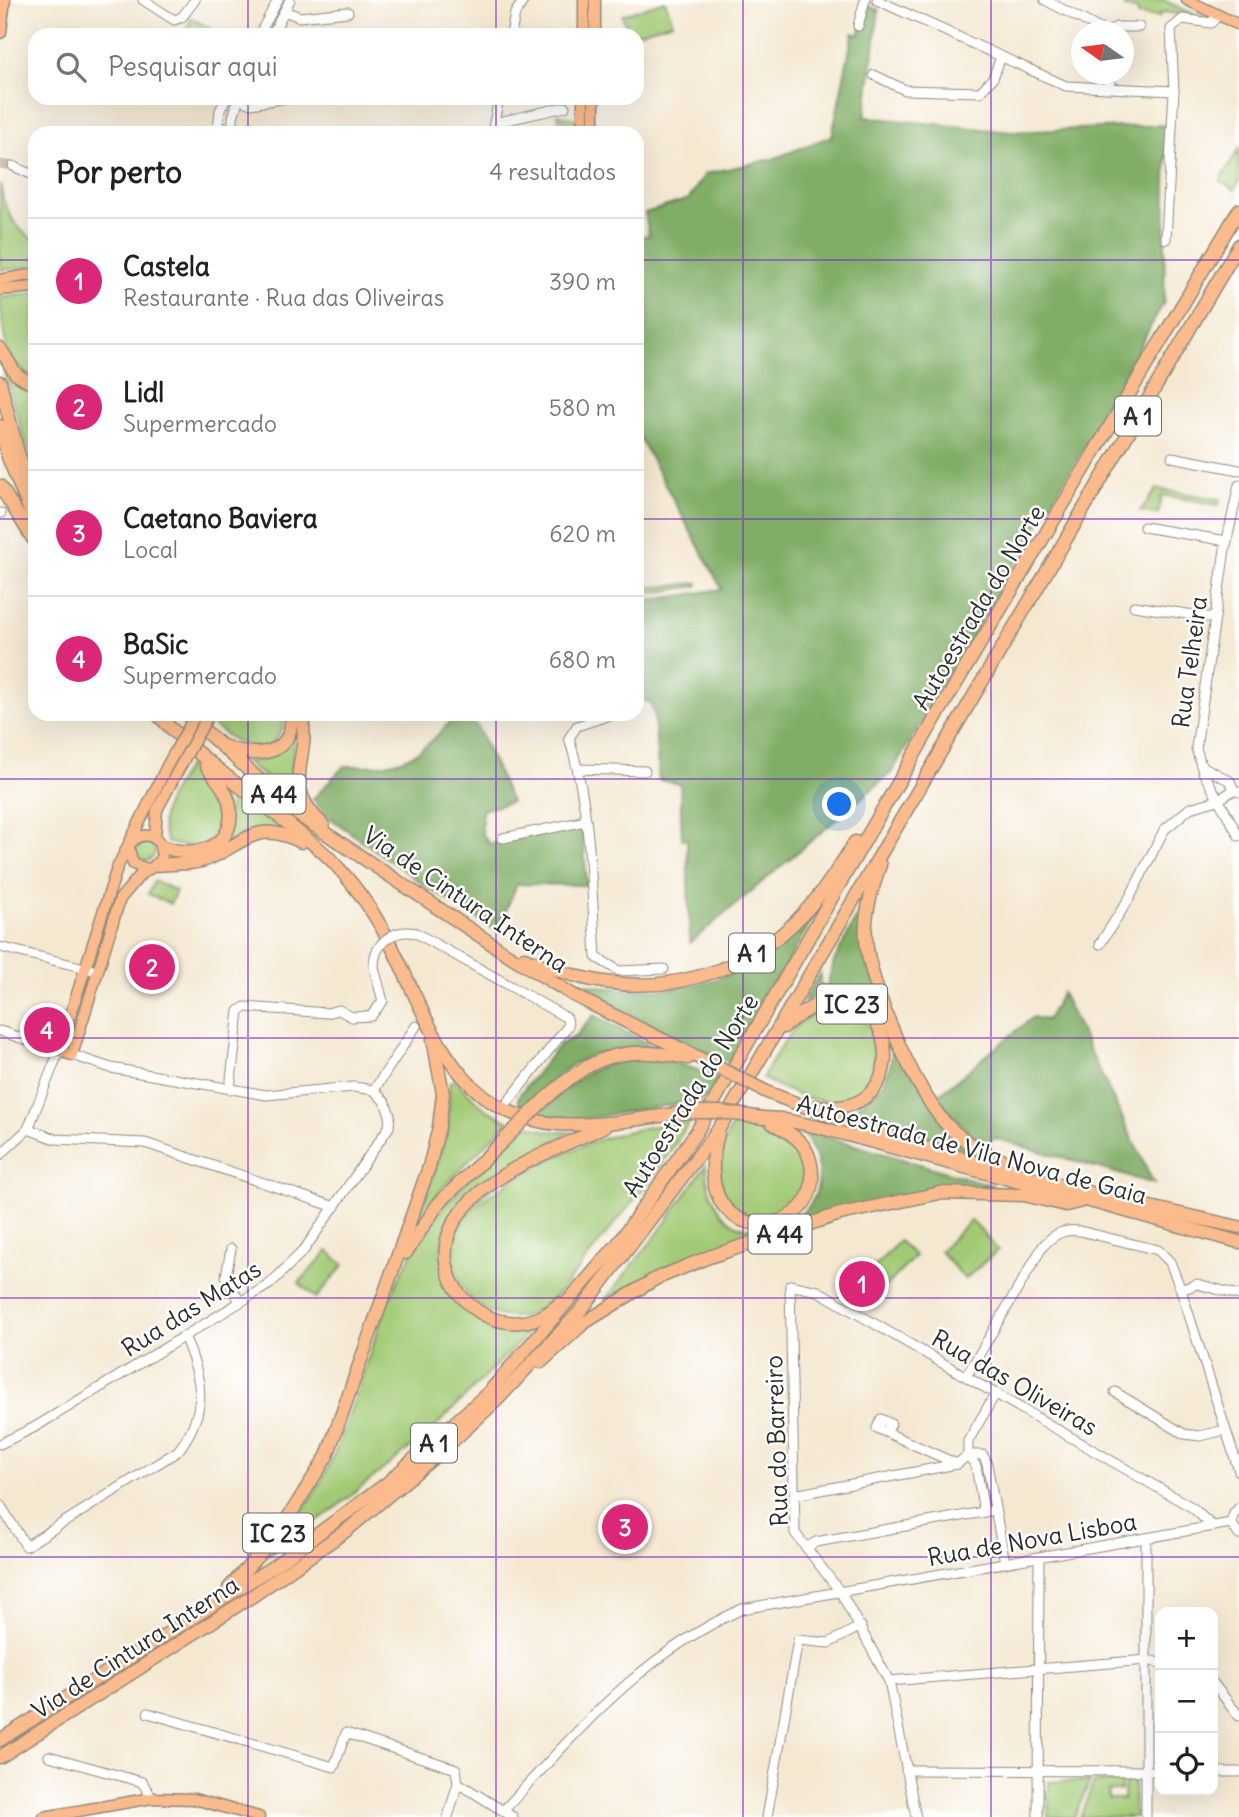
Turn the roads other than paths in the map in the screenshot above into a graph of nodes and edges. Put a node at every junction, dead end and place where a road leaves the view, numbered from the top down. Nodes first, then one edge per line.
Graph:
1 (4, 0) edge
2 (143, 0) edge
3 (195, 0) edge
4 (278, 0) edge
5 (290, 0) edge
6 (524, 0) edge
7 (584, 0) edge
8 (595, 0) edge
9 (865, 0) edge
10 (877, 0) edge
11 (1045, 0) edge
12 (1187, 0) edge
13 (284, 11) junction
14 (348, 12) dead end
15 (1218, 15) junction
16 (1085, 21) edge
17 (1239, 25) edge
18 (858, 26) dead end
19 (1134, 27) edge
20 (1139, 27) dead end
21 (264, 28) edge
22 (276, 28) edge
23 (512, 28) edge
24 (584, 28) edge
25 (595, 28) edge
26 (0, 33) edge
27 (1001, 57) junction
28 (874, 75) dead end
29 (1110, 84) edge
30 (1110, 88) junction
31 (1174, 91) junction
32 (223, 105) edge
33 (237, 105) edge
34 (498, 105) edge
35 (583, 105) edge
36 (594, 105) edge
37 (565, 107) dead end
38 (216, 126) edge
39 (233, 126) edge
40 (493, 126) edge
41 (500, 126) edge
42 (583, 126) edge
43 (594, 126) edge
44 (13, 166) tunnel mouth
45 (28, 173) edge
46 (1239, 210) edge
47 (1166, 239) dead end
48 (1239, 245) edge
49 (28, 275) edge
50 (0, 280) edge
51 (28, 288) edge
52 (0, 290) edge
53 (0, 348) edge
54 (0, 382) edge
55 (28, 382) edge
56 (0, 426) edge
57 (1172, 457) dead end
58 (1239, 470) edge
59 (28, 478) edge
60 (1239, 485) edge
61 (0, 486) edge
62 (28, 506) edge
63 (1144, 527) dead end
64 (28, 531) edge
65 (1227, 541) junction
66 (1134, 606) dead end
67 (1214, 618) junction
68 (164, 721) edge
69 (192, 721) edge
70 (193, 721) edge
71 (205, 721) edge
72 (296, 721) edge
73 (299, 721) edge
74 (592, 721) edge
75 (932, 724) junction
76 (215, 742) junction
77 (198, 753) junction
78 (1202, 766) junction
79 (579, 769) junction
80 (645, 771) dead end
81 (1237, 791) edge
82 (1218, 800) junction
83 (586, 821) junction
84 (1239, 836) edge
85 (503, 838) dead end
86 (891, 838) junction
87 (339, 839) junction
88 (158, 842) junction
89 (130, 845) junction
90 (320, 850) junction
91 (152, 867) junction
92 (475, 931) junction
93 (1100, 944) dead end
94 (0, 947) edge
95 (92, 969) junction
96 (664, 969) dead end
97 (416, 1026) dead end
98 (0, 1031) edge
99 (432, 1036) junction
100 (775, 1038) junction
101 (59, 1051) junction
102 (72, 1055) junction
103 (709, 1063) junction
104 (230, 1088) junction
105 (374, 1090) junction
106 (508, 1102) dead end
107 (794, 1103) junction
108 (763, 1118) junction
109 (610, 1123) junction
110 (720, 1127) junction
111 (28, 1129) junction
112 (0, 1155) edge
113 (1065, 1185) junction
114 (1082, 1200) junction
115 (335, 1207) junction
116 (1239, 1227) edge
117 (1239, 1242) edge
118 (617, 1245) junction
119 (231, 1249) dead end
120 (790, 1285) joint
121 (1181, 1290) junction
122 (1239, 1295) edge
123 (386, 1296) junction
124 (240, 1302) junction
125 (184, 1336) junction
126 (967, 1375) junction
127 (513, 1383) junction
128 (1115, 1392) dead end
129 (996, 1393) junction
130 (1225, 1430) junction
131 (886, 1432) dead end
132 (0, 1444) edge
133 (924, 1451) junction
134 (968, 1455) junction
135 (957, 1464) junction
136 (987, 1464) junction
137 (976, 1466) junction
138 (927, 1470) junction
139 (1239, 1471) edge
140 (794, 1494) junction
141 (0, 1505) edge
142 (1239, 1508) edge
143 (995, 1510) junction
144 (984, 1512) junction
145 (1231, 1523) junction
146 (1212, 1526) junction
147 (1239, 1535) edge
148 (1146, 1538) junction
149 (807, 1547) junction
150 (1038, 1558) junction
151 (1005, 1563) junction
152 (841, 1593) junction
153 (216, 1600) junction
154 (861, 1626) junction
155 (1147, 1660) junction
156 (1155, 1662) edge
157 (1039, 1668) junction
158 (889, 1681) junction
159 (1218, 1689) edge
160 (148, 1713) dead end
161 (1239, 1716) edge
162 (0, 1740) edge
163 (49, 1756) dead end
164 (0, 1757) edge
165 (906, 1770) junction
166 (1146, 1770) junction
167 (1038, 1771) junction
168 (1155, 1771) edge
169 (1218, 1772) edge
170 (1239, 1772) edge
171 (458, 1783) junction
172 (152, 1798) junction
173 (503, 1811) junction
174 (59, 1816) edge
175 (44, 1817) edge
176 (259, 1817) edge
177 (448, 1817) edge
178 (513, 1817) edge
179 (766, 1817) edge
180 (916, 1817) edge
181 (1038, 1817) edge
182 (1146, 1817) edge

1 - 26 highway
2 - 3 street
4 - 21 street
5 - 13 street
6 - 23 street
7 - 24 main road
8 - 25 main road
9 - 18 street
10 - 27 street
11 - 16 street
12 - 15 main road
13 - 14 street
13 - 22 street
15 - 17 main road
15 - 31 street
19 - 20 street
27 - 28 street
27 - 30 street
29 - 30 street
30 - 31 street
31 - 47 street
32 - 38 street
33 - 39 street
34 - 40 street
35 - 42 main road
36 - 43 main road
37 - 41 street
44 - 45 street
46 - 75 highway, Autoestrada do Norte / A 1
48 - 86 highway, Autoestrada do Norte / A 1
49 - 50 main road
51 - 52 main road
53 - 55 highway
54 - 59 highway
56 - 62 highway
57 - 58 street
60 - 65 street, Rua Telheira
61 - 64 highway
63 - 65 street
65 - 67 street, Rua Telheira
66 - 67 street
67 - 78 street, Rua Telheira
68 - 77 highway, Via de Cintura Interna / A 44
69 - 89 main road, bridge
70 - 76 highway, Via de Cintura Interna / A 44
71 - 88 main road, bridge
72 - 76 highway
73 - 87 highway
74 - 79 street
75 - 92 highway, A 1
75 - 118 highway, Autoestrada do Norte / A 1
76 - 87 highway, Via de Cintura Interna / A 44
77 - 88 highway
77 - 90 highway, Via de Cintura Interna / A 44
78 - 81 street
78 - 82 street, Rua Telheira
79 - 80 street
79 - 83 street
81 - 82 street
82 - 84 street, Rua Telheira
82 - 93 street
83 - 85 street
83 - 96 street
86 - 100 highway, Autoestrada do Norte / A 1
86 - 113 highway
87 - 92 highway, Via de Cintura Interna / A 44
88 - 89 main road
88 - 91 main road
89 - 91 main road
89 - 95 main road
90 - 91 highway
90 - 99 highway, Via de Cintura Interna / A 44
91 - 95 main road
92 - 103 highway, Via de Cintura Interna / A 44
94 - 95 street
95 - 101 main road
95 - 102 main road
97 - 105 street
98 - 101 street
99 - 109 highway, Autoestrada de Vila Nova de Gaia / A 44
99 - 123 highway, IC 23
100 - 107 highway, IC 23
100 - 110 highway, Via de Cintura Interna / A 1
101 - 102 main road
101 - 111 street
102 - 104 street
103 - 107 highway, Via de Cintura Interna / A 44, bridge
103 - 123 highway, bridge
104 - 105 street
104 - 106 street, bridge
105 - 115 street, Rua das Matas
107 - 113 highway, Autoestrada de Vila Nova de Gaia / A 44
108 - 109 highway, Autoestrada de Vila Nova de Gaia / A 44, bridge
108 - 110 highway
108 - 114 highway, Autoestrada de Vila Nova de Gaia / A 44
109 - 118 highway, A 1
110 - 127 highway, Via de Cintura Interna / A 1
111 - 112 street
111 - 115 street
113 - 116 highway, Autoestrada de Vila Nova de Gaia / A 44
114 - 117 highway, Autoestrada de Vila Nova de Gaia / A 44
114 - 127 highway, A 44
115 - 124 street, Rua das Matas
118 - 153 highway, Autoestrada do Norte / A 1
119 - 124 street
120 - 126 street, Rua das Oliveiras
120 - 140 street, Rua do Barreiro
121 - 122 street
121 - 126 street
121 - 130 street
123 - 153 highway, IC 23
124 - 125 street, Rua das Matas
125 - 132 street, Rua das Matas
125 - 141 street
126 - 129 street, Rua das Oliveiras
127 - 164 highway, Via de Cintura Interna / A 1
128 - 130 street
129 - 134 street
129 - 146 street, Rua das Oliveiras
130 - 139 street
131 - 133 street
133 - 135 street
133 - 138 street
134 - 135 street
134 - 136 street
134 - 137 street
135 - 138 street
136 - 137 street
136 - 143 street
137 - 144 street
138 - 140 street
140 - 149 street, Rua do Barreiro
142 - 145 street
143 - 144 street
143 - 151 street
144 - 149 street
145 - 146 street, Rua de Nova Lisboa
145 - 147 street
146 - 148 street, Rua de Nova Lisboa
148 - 150 street, Rua de Nova Lisboa
148 - 155 street
149 - 152 street, Rua do Barreiro
150 - 151 street, Rua de Nova Lisboa
150 - 157 street
151 - 152 street, Rua de Nova Lisboa
152 - 154 street, Rua do Barreiro
152 - 173 street, Rua de Nova Lisboa
153 - 162 highway, Via de Cintura Interna / A 1
154 - 158 street, Rua do Barreiro
154 - 179 street
155 - 156 street
155 - 157 street
155 - 166 street
157 - 158 street
157 - 167 street
158 - 165 street, Rua do Barreiro
159 - 161 street
160 - 171 street
163 - 172 street
165 - 167 street
165 - 180 street, Rua do Barreiro
166 - 167 street
166 - 168 street
166 - 182 street
167 - 181 street
169 - 170 street
171 - 173 street
171 - 177 street
172 - 174 main road
172 - 176 main road
173 - 178 street
174 - 175 main road

